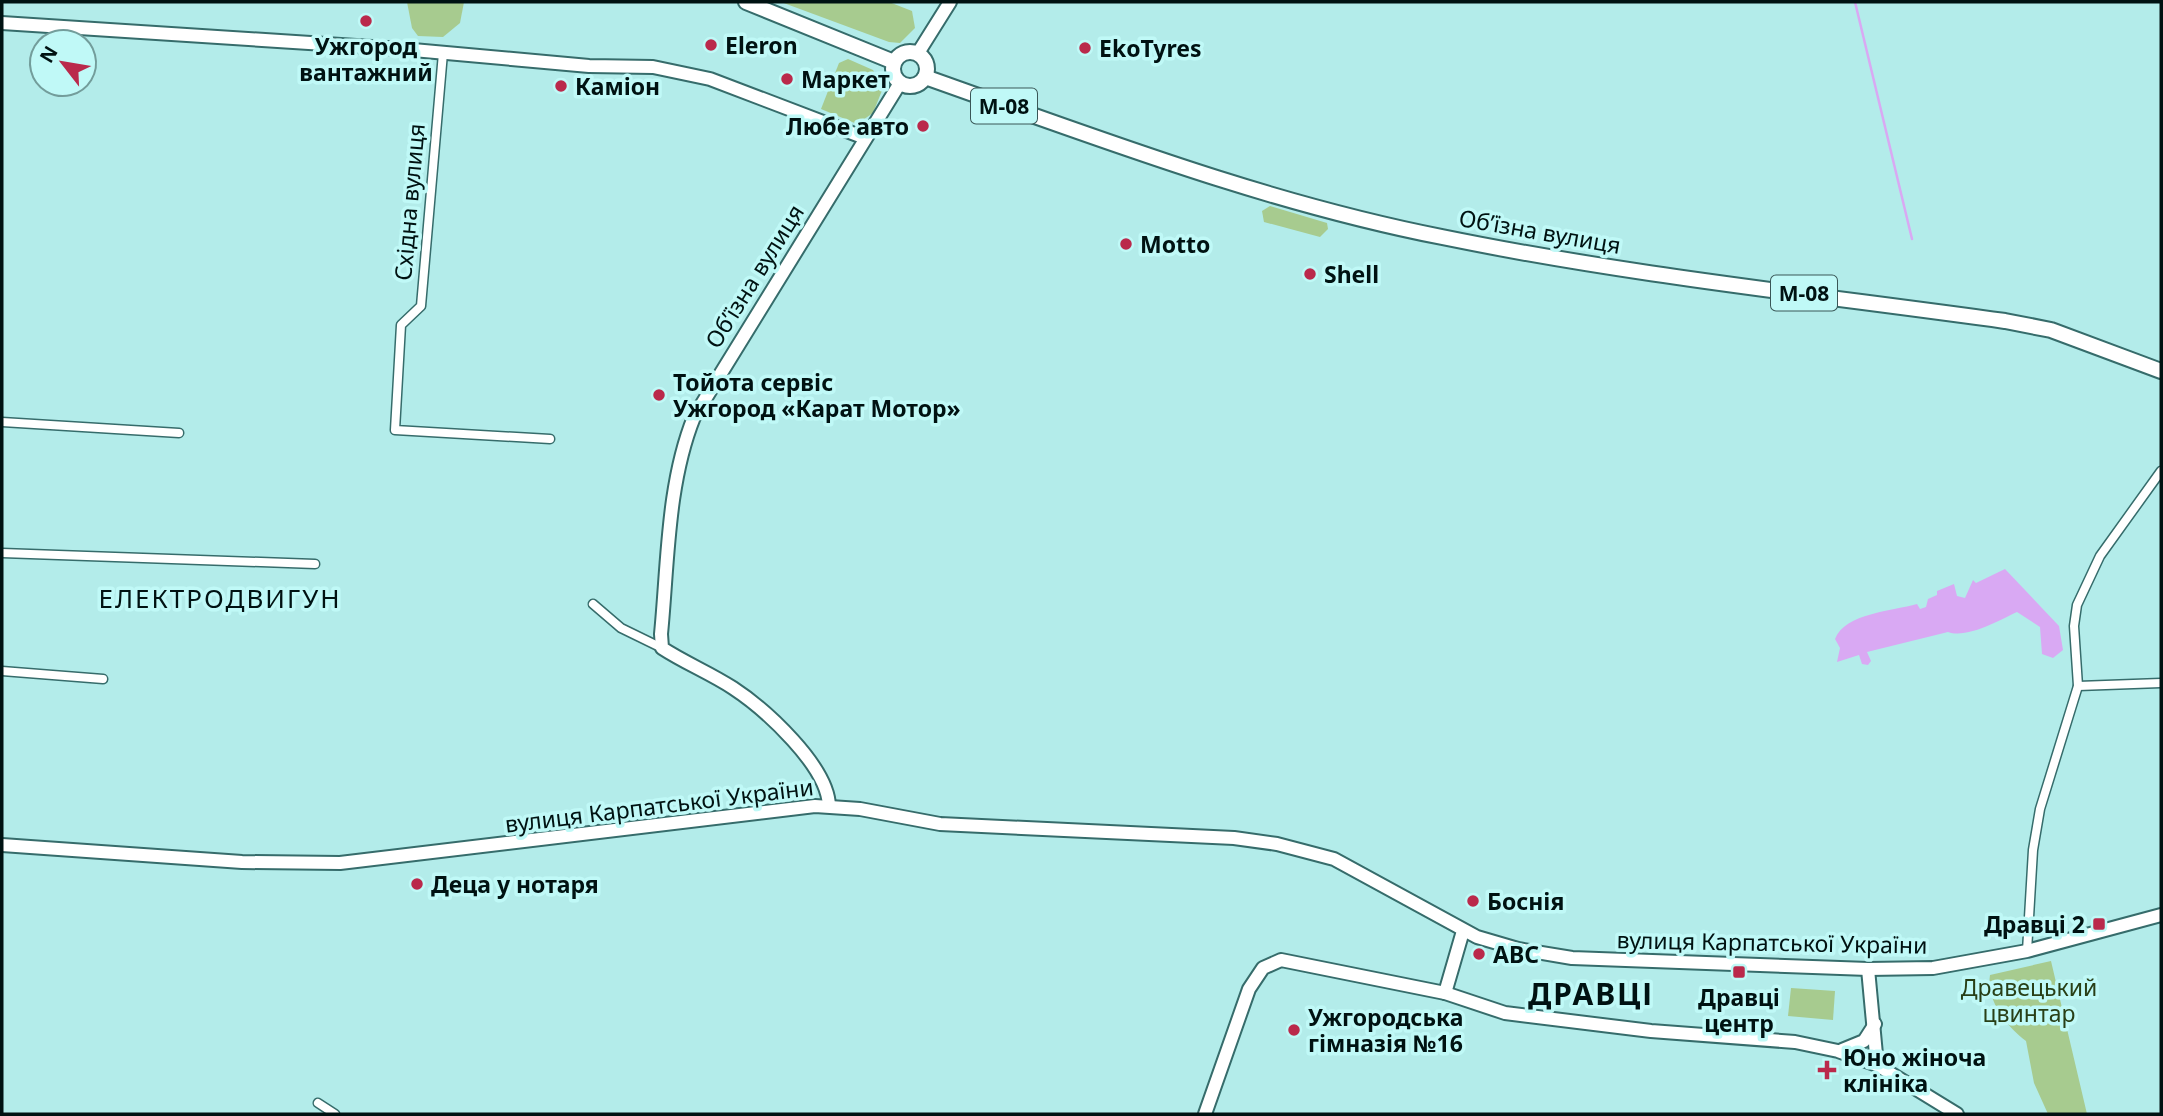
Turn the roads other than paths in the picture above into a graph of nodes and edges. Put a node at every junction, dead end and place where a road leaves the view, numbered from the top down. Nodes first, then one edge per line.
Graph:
1 (746, 2) edge
2 (950, 2) edge
3 (2, 23) edge
4 (443, 53) junction
5 (918, 53) junction
6 (894, 62) junction
7 (925, 77) junction
8 (900, 83) junction
9 (865, 138) junction
10 (2161, 371) edge
11 (2, 422) edge
12 (179, 433) dead end
13 (550, 439) dead end
14 (2161, 471) edge
15 (2, 552) edge
16 (315, 564) dead end
17 (593, 604) dead end
18 (662, 648) junction
19 (2, 671) edge
20 (103, 679) dead end
21 (2161, 683) edge
22 (2078, 686) junction
23 (822, 806) junction
24 (2, 845) edge
25 (2161, 915) edge
26 (1463, 931) junction
27 (2027, 951) junction
28 (1868, 969) junction
29 (1445, 993) junction
30 (1875, 1024) junction
31 (1838, 1051) junction
32 (1877, 1065) junction
33 (318, 1104) dead end
34 (335, 1114) edge
35 (1205, 1114) edge
36 (1957, 1114) edge

1 - 6 highway
2 - 5 street
3 - 4 street
4 - 9 street
4 - 13 street, Східна вулиця
5 - 6 highway
5 - 7 highway
6 - 8 highway
7 - 8 highway
7 - 10 highway, Обʼїзна вулиця / М-08
8 - 9 street, Обʼїзна вулиця
9 - 18 street, Обʼїзна вулиця
11 - 12 street
14 - 22 street
15 - 16 street
17 - 18 street
18 - 23 street
19 - 20 street
21 - 22 street
22 - 27 street
23 - 24 street, вулиця Карпатської України
23 - 26 street, вулиця Карпатської України
25 - 27 street, вулиця Карпатської України
26 - 28 street, вулиця Карпатської України
26 - 29 street
27 - 28 street, вулиця Карпатської України
28 - 30 street
29 - 31 street
29 - 35 street
30 - 31 street
30 - 32 street
31 - 32 street
32 - 36 street
33 - 34 street

